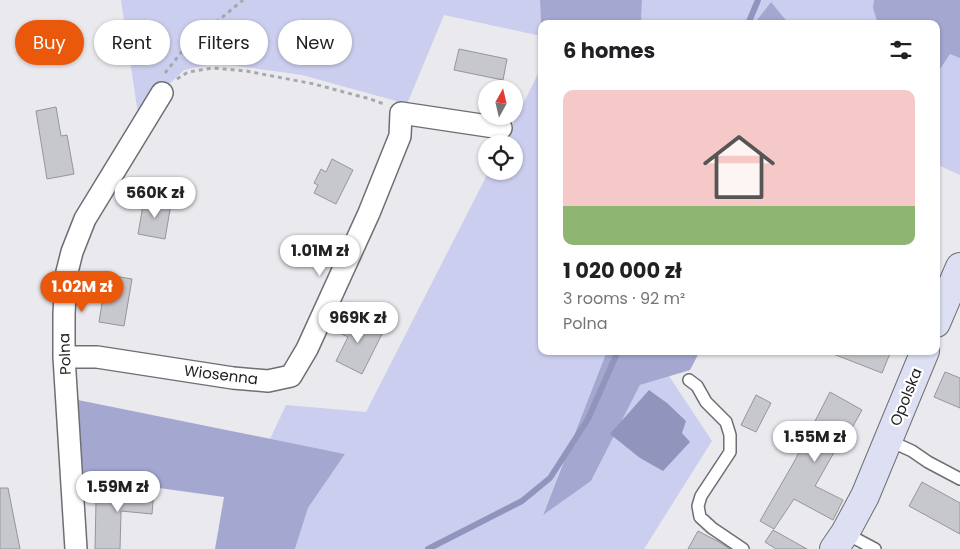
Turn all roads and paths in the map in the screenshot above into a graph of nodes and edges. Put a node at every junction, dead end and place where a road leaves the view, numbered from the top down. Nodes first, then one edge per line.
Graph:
1 (243, 0) edge
2 (162, 93) junction
3 (401, 113) junction
4 (501, 128) dead end
5 (960, 267) edge
6 (940, 314) edge
7 (923, 355) edge
8 (64, 357) junction
9 (689, 380) dead end
10 (888, 440) junction
11 (960, 479) edge
12 (840, 541) edge
13 (76, 549) edge
14 (743, 549) edge
15 (875, 549) edge

1 - 2 path
2 - 3 path
2 - 8 street, Polna
3 - 4 street
3 - 8 street, Wiosenna
5 - 6 street
7 - 10 street, Opolska
8 - 13 street, Polna
9 - 14 lane
10 - 11 lane
10 - 12 street, Opolska
12 - 15 lane

